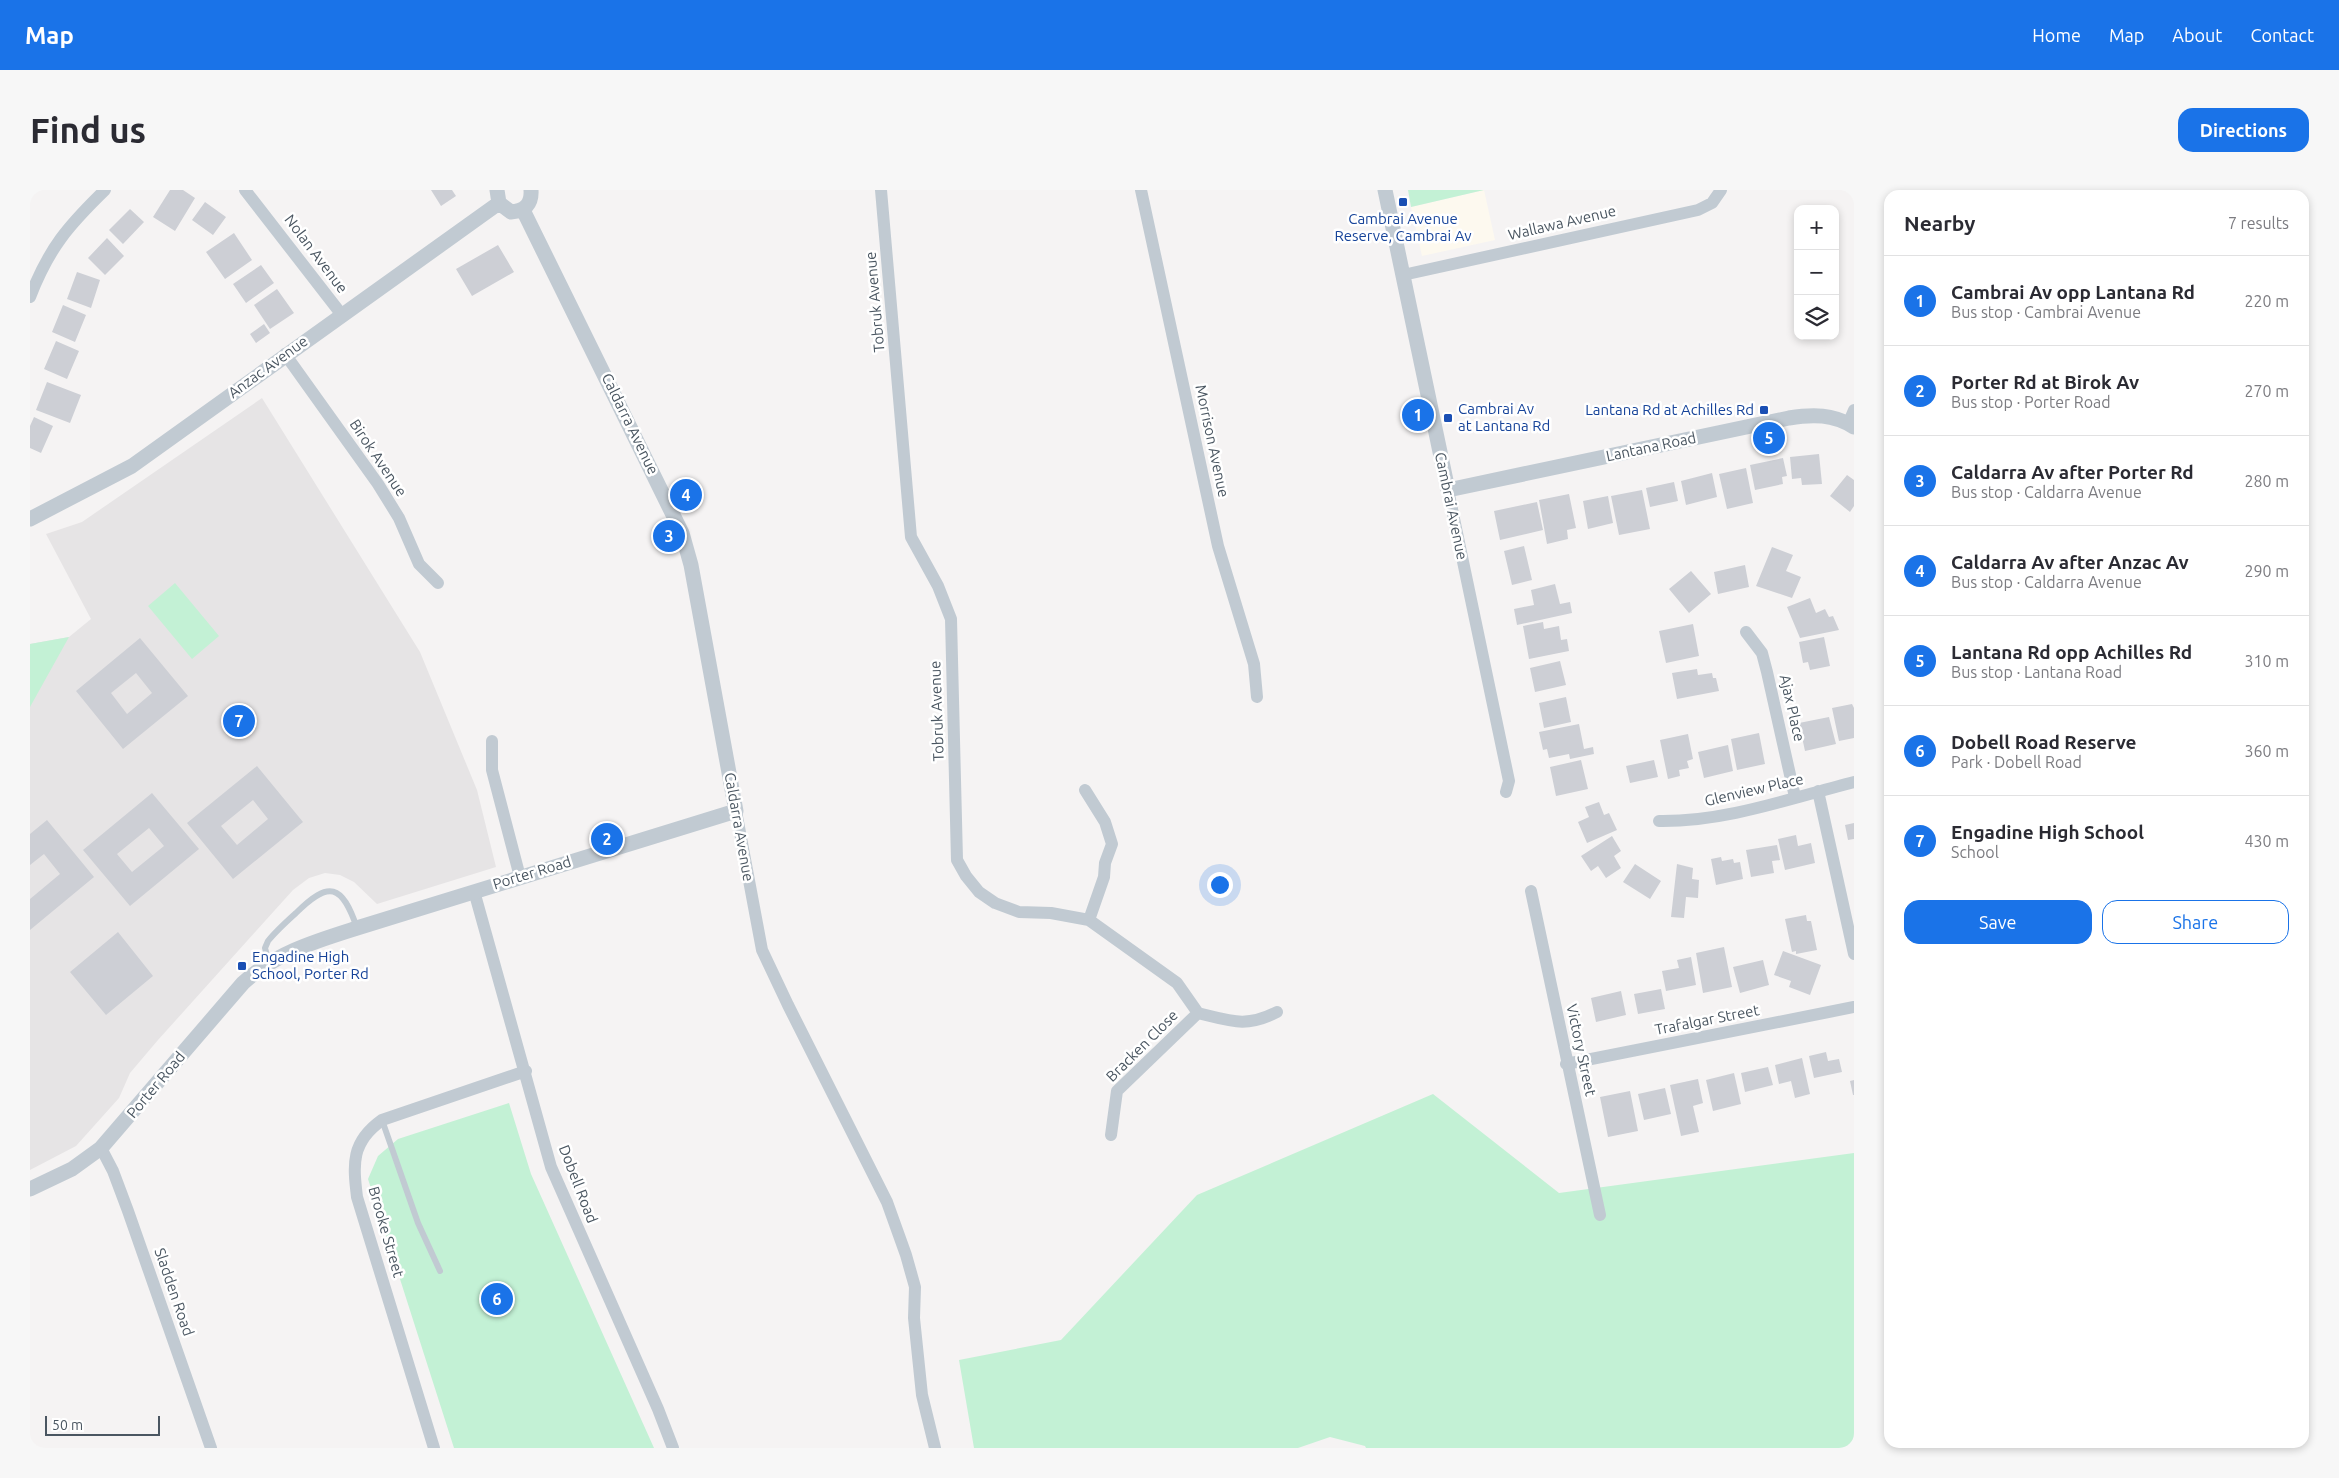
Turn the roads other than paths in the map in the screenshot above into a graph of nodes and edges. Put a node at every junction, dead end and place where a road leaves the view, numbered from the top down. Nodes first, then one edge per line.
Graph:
1 (105, 190) edge
2 (245, 190) edge
3 (531, 190) edge
4 (881, 190) edge
5 (1141, 190) edge
6 (1385, 190) edge
7 (1721, 190) edge
8 (498, 196) edge
9 (523, 210) junction
10 (1403, 275) junction
11 (30, 297) edge
12 (342, 315) junction
13 (285, 354) junction
14 (1852, 421) edge
15 (1448, 490) junction
16 (30, 519) edge
17 (438, 583) dead end
18 (1746, 632) dead end
19 (1257, 697) dead end
20 (492, 741) dead end
21 (1854, 782) edge
22 (1085, 790) dead end
23 (1818, 791) junction
24 (1506, 792) dead end
25 (1795, 797) junction
26 (736, 811) junction
27 (1659, 821) dead end
28 (520, 877) junction
29 (474, 891) junction
30 (1531, 891) dead end
31 (1089, 920) junction
32 (357, 928) junction
33 (1854, 954) edge
34 (269, 963) junction
35 (1854, 1008) edge
36 (1277, 1012) dead end
37 (1198, 1013) junction
38 (1566, 1064) junction
39 (526, 1071) junction
40 (382, 1120) junction
41 (1110, 1135) dead end
42 (101, 1148) junction
43 (30, 1189) edge
44 (1600, 1215) dead end
45 (440, 1271) dead end
46 (211, 1448) edge
47 (434, 1448) edge
48 (673, 1448) edge
49 (935, 1448) edge

1 - 11 street
2 - 12 street, Nolan Avenue
3 - 9 street
4 - 31 street, Tobruk Avenue
5 - 19 street, Morrison Avenue
6 - 10 street, Cambrai Avenue
7 - 10 street, Wallawa Avenue
8 - 9 street
8 - 12 street, Anzac Avenue
9 - 26 street, Caldarra Avenue
10 - 15 street, Cambrai Avenue
12 - 13 street, Anzac Avenue
13 - 16 street, Anzac Avenue
13 - 17 street, Birok Avenue
14 - 15 street, Lantana Road
15 - 24 street, Cambrai Avenue
18 - 25 street, Ajax Place
20 - 28 street
21 - 23 street, Glenview Place
22 - 31 street
23 - 25 street, Glenview Place
23 - 33 street
25 - 27 street, Glenview Place
26 - 28 street, Porter Road
26 - 49 street, Caldarra Avenue
28 - 29 street, Porter Road
29 - 32 street, Porter Road
29 - 39 street, Dobell Road
30 - 38 street, Victory Street
31 - 37 street, Tobruk Avenue
32 - 34 street, Porter Road
32 - 34 lane
34 - 42 street, Porter Road
35 - 38 street, Trafalgar Street
36 - 37 street
37 - 41 street, Bracken Close
38 - 44 street, Victory Street
39 - 40 street, Brooke Street
39 - 48 street, Dobell Road
40 - 45 lane
40 - 47 street, Brooke Street
42 - 43 street, Porter Road
42 - 46 street, Sladden Road

